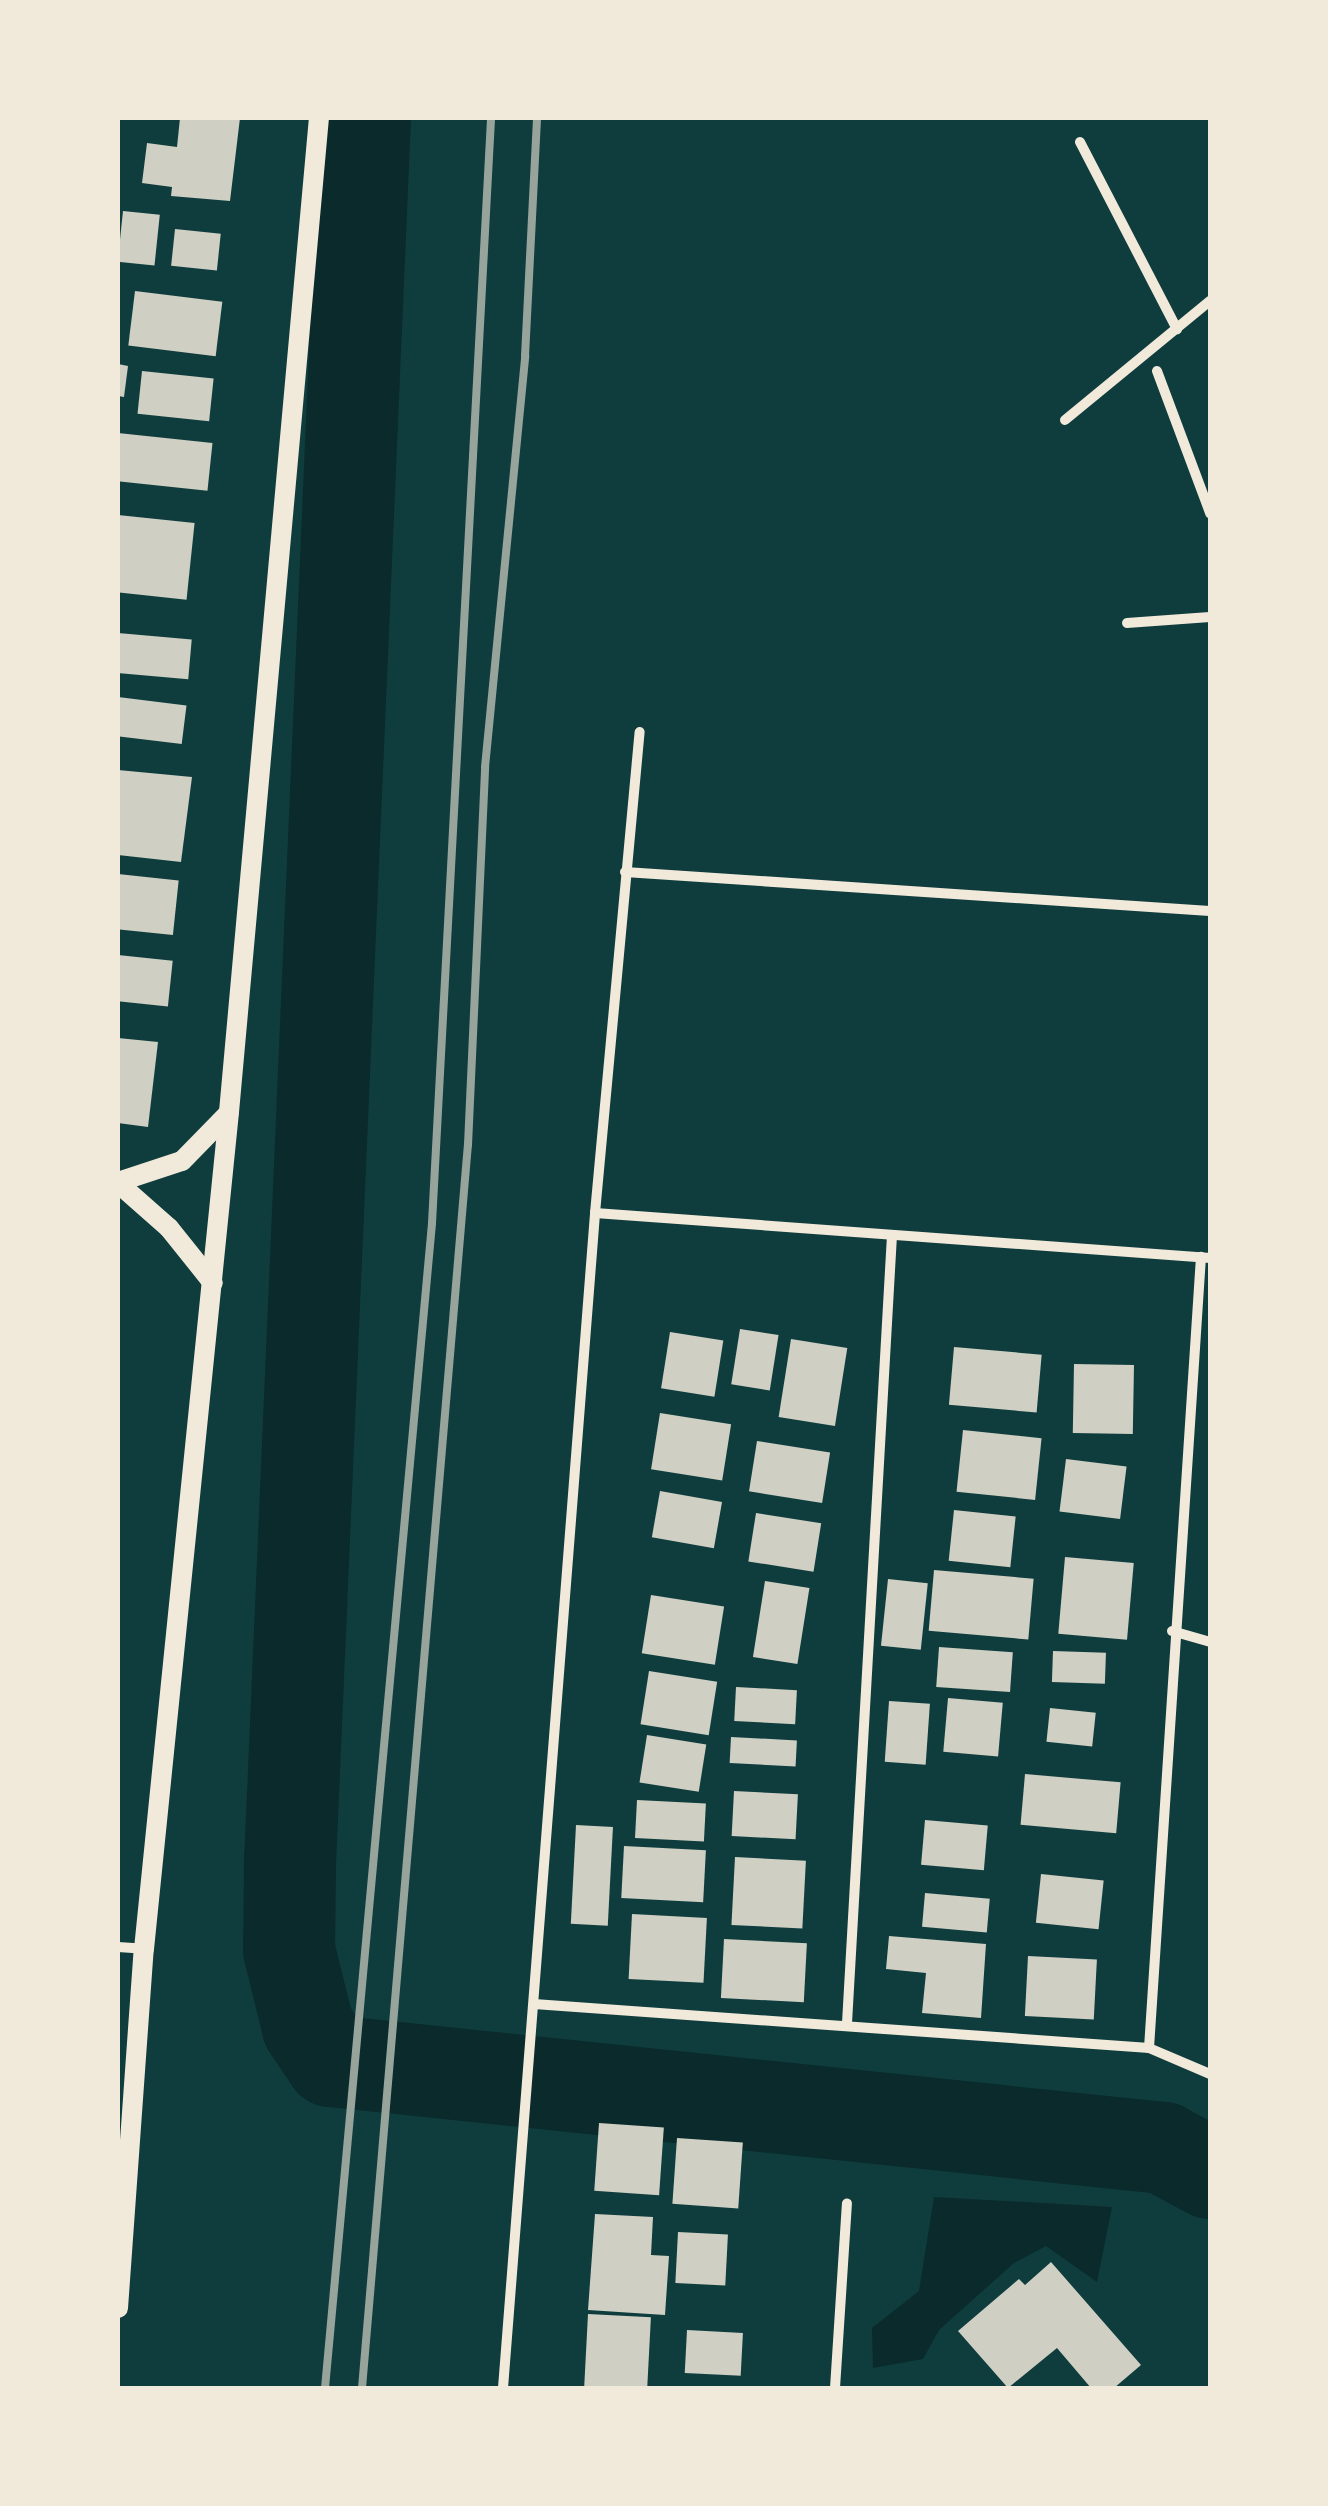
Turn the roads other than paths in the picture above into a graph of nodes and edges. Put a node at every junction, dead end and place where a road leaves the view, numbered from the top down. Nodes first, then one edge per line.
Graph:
1 (319, 118) edge
2 (1080, 142) dead end
3 (1210, 301) edge
4 (1177, 329) junction
5 (1157, 372) dead end
6 (1065, 420) dead end
7 (1210, 514) edge
8 (1210, 617) edge
9 (1126, 624) dead end
10 (640, 732) dead end
11 (626, 872) junction
12 (1210, 911) edge
13 (230, 1112) junction
14 (118, 1183) edge
15 (595, 1213) junction
16 (892, 1236) junction
17 (1206, 1257) edge
18 (213, 1283) junction
19 (1172, 1631) junction
20 (1210, 1642) edge
21 (118, 1947) edge
22 (144, 1948) junction
23 (534, 2004) junction
24 (847, 2023) junction
25 (1149, 2048) junction
26 (1210, 2074) edge
27 (847, 2203) dead end
28 (118, 2308) edge
29 (503, 2388) edge
30 (834, 2388) edge

1 - 13 main road
2 - 4 street
3 - 4 street
4 - 6 street
5 - 7 street
8 - 9 street
10 - 11 street
11 - 12 street
11 - 15 street
13 - 14 main road
13 - 18 main road
14 - 18 main road
15 - 16 street
15 - 23 street
16 - 17 street
16 - 24 street
17 - 19 street
18 - 22 main road
19 - 20 street
19 - 25 street
21 - 22 street
22 - 28 main road
23 - 24 street
23 - 29 street
24 - 25 street
25 - 26 street
27 - 30 street

